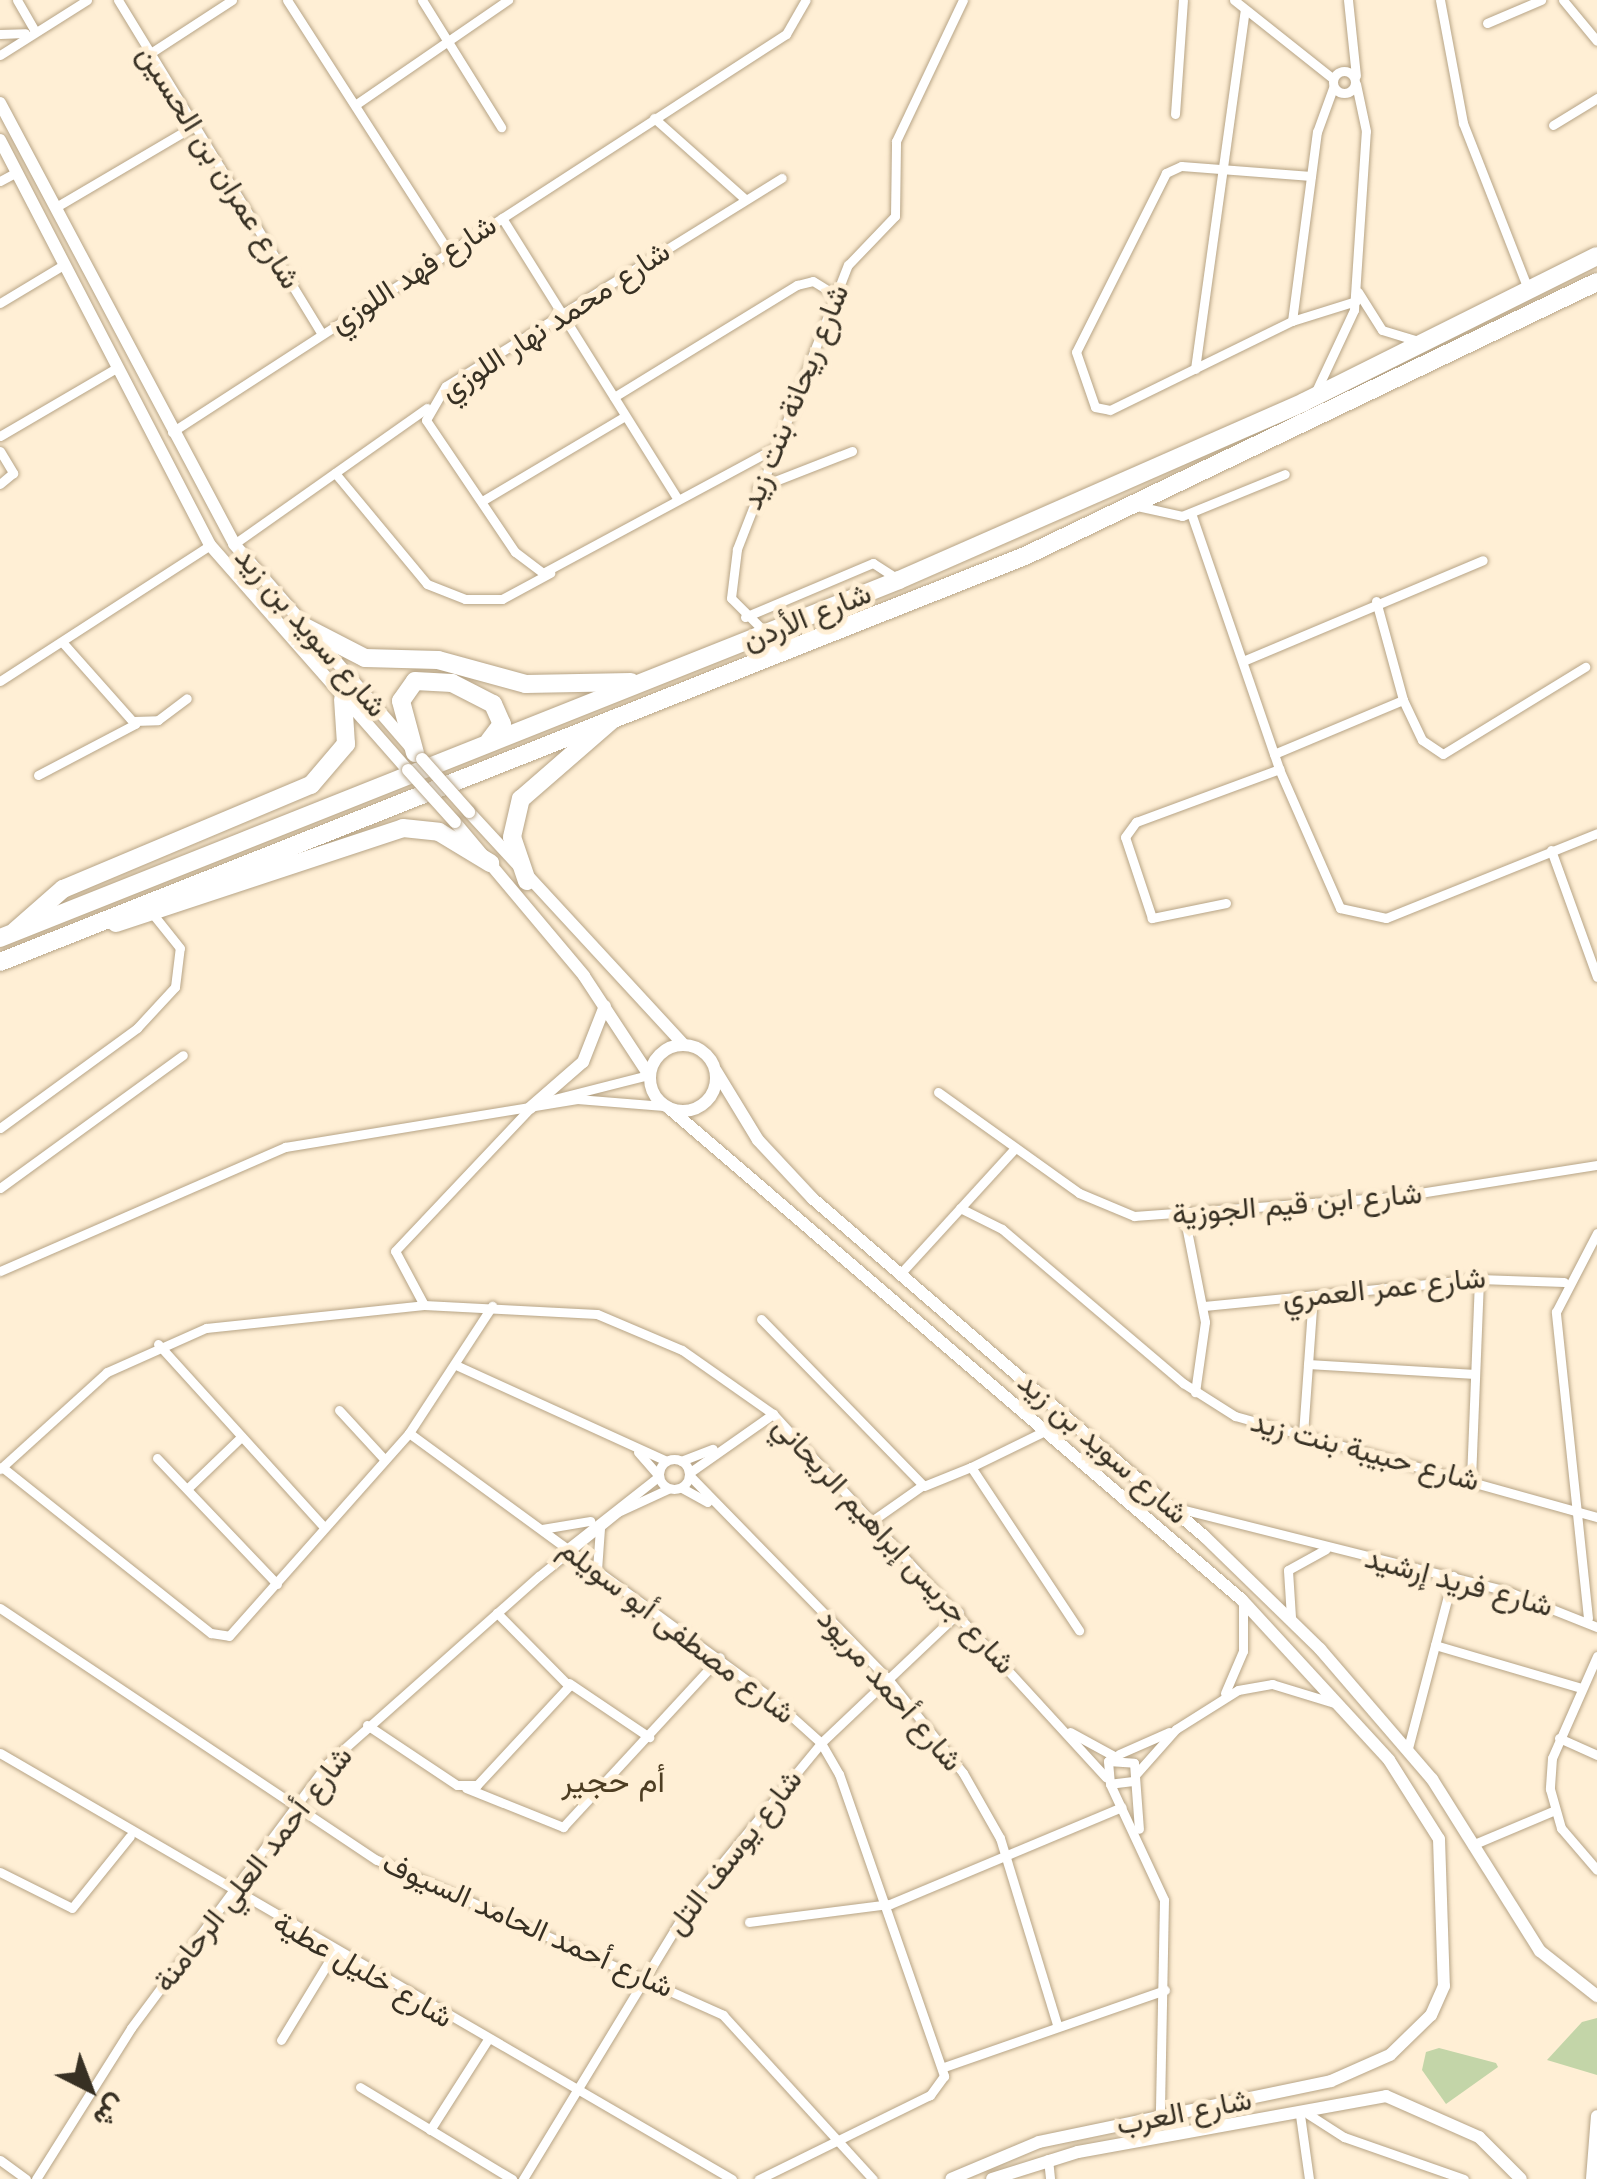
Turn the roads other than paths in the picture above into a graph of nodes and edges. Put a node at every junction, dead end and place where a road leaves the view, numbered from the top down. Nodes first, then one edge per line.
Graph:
1 (17, 0) edge
2 (87, 0) edge
3 (118, 0) edge
4 (232, 0) edge
5 (288, 0) edge
6 (422, 0) edge
7 (508, 0) edge
8 (806, 0) edge
9 (964, 0) edge
10 (1183, 0) edge
11 (1234, 0) edge
12 (1348, 0) edge
13 (1440, 0) edge
14 (1541, 0) edge
15 (1562, 0) edge
16 (1245, 10) junction
17 (1487, 23) dead end
18 (31, 31) junction
19 (0, 34) edge
20 (1597, 41) edge
21 (448, 42) junction
22 (150, 54) junction
23 (0, 56) edge
24 (1356, 80) junction
25 (1333, 83) junction
26 (1597, 98) edge
27 (0, 103) edge
28 (355, 105) junction
29 (1175, 114) dead end
30 (654, 118) junction
31 (194, 126) junction
32 (1553, 126) dead end
33 (501, 127) dead end
34 (0, 140) edge
35 (1220, 167) junction
36 (17, 172) junction
37 (1311, 176) junction
38 (782, 178) dead end
39 (0, 181) edge
40 (745, 199) junction
41 (56, 207) junction
42 (502, 218) junction
43 (448, 251) junction
44 (1597, 256) edge
45 (65, 264) junction
46 (1597, 282) edge
47 (1529, 291) junction
48 (834, 294) junction
49 (1357, 297) junction
50 (0, 303) edge
51 (567, 312) junction
52 (1292, 321) junction
53 (321, 333) junction
54 (1426, 341) junction
55 (118, 367) junction
56 (1195, 369) junction
57 (614, 397) junction
58 (1304, 402) junction
59 (428, 408) junction
60 (625, 416) junction
61 (172, 432) junction
62 (0, 436) edge
63 (775, 448) junction
64 (0, 451) edge
65 (852, 451) dead end
66 (335, 473) junction
67 (1286, 474) dead end
68 (0, 484) edge
69 (757, 488) junction
70 (677, 498) junction
71 (482, 501) junction
72 (1134, 505) junction
73 (1191, 513) junction
74 (234, 544) junction
75 (210, 545) junction
76 (1483, 560) dead end
77 (550, 573) junction
78 (899, 580) junction
79 (1376, 601) junction
80 (745, 618) junction
81 (301, 624) junction
82 (767, 633) junction
83 (64, 644) junction
84 (1243, 661) junction
85 (1585, 667) dead end
86 (0, 681) edge
87 (641, 682) junction
88 (188, 698) dead end
89 (343, 699) junction
90 (1404, 700) junction
91 (617, 714) junction
92 (134, 721) junction
93 (487, 742) junction
94 (1274, 754) junction
95 (415, 761) junction
96 (1279, 769) junction
97 (38, 774) dead end
98 (1597, 832) edge
99 (1551, 850) junction
100 (490, 862) junction
101 (527, 881) junction
102 (1226, 903) dead end
103 (148, 909) junction
104 (8, 935) edge
105 (0, 962) edge
106 (1597, 976) edge
107 (605, 1006) junction
108 (683, 1044) junction
109 (183, 1055) dead end
110 (716, 1071) junction
111 (650, 1075) junction
112 (938, 1092) dead end
113 (667, 1107) junction
114 (530, 1108) junction
115 (0, 1128) edge
116 (1015, 1148) junction
117 (1597, 1165) edge
118 (0, 1188) edge
119 (960, 1208) junction
120 (1184, 1216) junction
121 (1597, 1233) edge
122 (0, 1271) edge
123 (901, 1273) junction
124 (1479, 1278) junction
125 (1564, 1282) junction
126 (1313, 1295) junction
127 (424, 1304) junction
128 (492, 1306) junction
129 (1204, 1306) junction
130 (761, 1318) dead end
131 (158, 1344) junction
132 (1308, 1364) junction
133 (458, 1366) junction
134 (1476, 1374) junction
135 (1195, 1392) junction
136 (339, 1410) dead end
137 (773, 1414) junction
138 (1049, 1429) junction
139 (409, 1432) junction
140 (1304, 1434) junction
141 (241, 1437) junction
142 (720, 1446) junction
143 (638, 1452) junction
144 (157, 1458) dead end
145 (384, 1459) junction
146 (666, 1461) junction
147 (682, 1461) junction
148 (1, 1468) edge
149 (972, 1468) junction
150 (689, 1474) junction
151 (658, 1476) junction
152 (1471, 1479) junction
153 (924, 1486) junction
154 (188, 1488) junction
155 (668, 1488) junction
156 (682, 1488) junction
157 (710, 1503) junction
158 (1572, 1505) junction
159 (1169, 1506) junction
160 (1597, 1516) edge
161 (876, 1518) junction
162 (596, 1524) junction
163 (324, 1528) junction
164 (540, 1529) junction
165 (1329, 1548) junction
166 (570, 1550) junction
167 (597, 1570) junction
168 (1454, 1576) junction
169 (277, 1584) junction
170 (1242, 1600) junction
171 (0, 1608) edge
172 (959, 1612) junction
173 (497, 1613) junction
174 (1588, 1618) junction
175 (1293, 1622) junction
176 (1597, 1626) edge
177 (1079, 1630) dead end
178 (1435, 1646) junction
179 (1597, 1656) edge
180 (720, 1657) junction
181 (888, 1679) junction
182 (569, 1682) junction
183 (1581, 1688) junction
184 (1224, 1696) junction
185 (1342, 1706) junction
186 (367, 1726) junction
187 (1064, 1728) junction
188 (1176, 1729) junction
189 (649, 1737) junction
190 (1559, 1738) junction
191 (821, 1743) junction
192 (1408, 1748) junction
193 (0, 1753) edge
194 (1597, 1754) edge
195 (1116, 1756) junction
196 (1135, 1777) junction
197 (1108, 1781) junction
198 (466, 1788) junction
199 (293, 1807) junction
200 (1122, 1807) junction
201 (1553, 1811) junction
202 (130, 1836) junction
203 (1140, 1837) junction
204 (1469, 1847) junction
205 (1007, 1857) junction
206 (1597, 1870) edge
207 (0, 1872) edge
208 (232, 1894) junction
209 (890, 1904) junction
210 (748, 1922) dead end
211 (334, 1953) junction
212 (642, 1976) junction
213 (1165, 1990) junction
214 (1597, 1996) edge
215 (1057, 2024) junction
216 (1413, 2037) joint
217 (281, 2040) dead end
218 (487, 2042) junction
219 (944, 2067) junction
220 (576, 2084) junction
221 (360, 2086) dead end
222 (1160, 2115) junction
223 (1304, 2115) junction
224 (1597, 2116) edge
225 (430, 2130) junction
226 (842, 2138) junction
227 (1048, 2159) junction
228 (0, 2160) edge
229 (26, 2179) edge
230 (36, 2179) edge
231 (512, 2179) edge
232 (523, 2179) edge
233 (732, 2179) edge
234 (759, 2179) edge
235 (873, 2179) edge
236 (951, 2179) edge
237 (992, 2179) edge
238 (1050, 2179) edge
239 (1309, 2179) edge
240 (1464, 2179) edge
241 (1522, 2179) edge
242 (1592, 2179) edge

1 - 18 street
2 - 18 street
3 - 22 street, شارع عمران بن الحسين
4 - 22 street
5 - 28 street
6 - 21 street
7 - 21 street
8 - 30 street, شارع فهد اللوزي
9 - 48 street, شارع ريحانة بنت زيد
10 - 29 street
11 - 16 street
12 - 24 street
13 - 47 street
14 - 17 street
15 - 20 street
16 - 25 street
16 - 35 street
18 - 19 street
18 - 23 street
21 - 28 street
21 - 33 street
22 - 31 street, شارع عمران بن الحسين
24 - 25 street
24 - 25 street
24 - 49 street
25 - 37 street
26 - 32 street
27 - 41 main road, شارع سويد بن زيد
28 - 43 street
30 - 40 street
30 - 42 street, شارع فهد اللوزي
31 - 41 street
31 - 53 street, شارع عمران بن الحسين
34 - 36 main road, شارع سويد بن زيد
35 - 37 street
35 - 56 street
35 - 56 street
36 - 39 street
36 - 45 main road, شارع سويد بن زيد
37 - 52 street
38 - 40 street, شارع محمد نهار اللوزي
40 - 51 street, شارع محمد نهار اللوزي
41 - 61 main road, شارع سويد بن زيد
42 - 43 street, شارع فهد اللوزي
42 - 51 street
43 - 53 street, شارع فهد اللوزي
44 - 47 highway, شارع الأردن
45 - 50 street
45 - 55 main road, شارع سويد بن زيد
46 - 72 highway, شارع الأردن
47 - 54 highway, شارع الأردن
48 - 57 street
48 - 63 street, شارع ريحانة بنت زيد
49 - 52 street
49 - 54 street
49 - 58 street
51 - 57 street
51 - 59 street, شارع محمد نهار اللوزي
52 - 56 street
53 - 61 street, شارع فهد اللوزي
54 - 58 highway, شارع الأردن
55 - 62 street
55 - 75 main road, شارع سويد بن زيد
57 - 60 street
58 - 78 highway, شارع الأردن
59 - 66 street
59 - 71 street, شارع محمد نهار اللوزي
60 - 70 street
60 - 71 street
61 - 74 main road, شارع سويد بن زيد
63 - 69 street, شارع ريحانة بنت زيد
63 - 70 street
64 - 68 street
65 - 69 street
66 - 74 street
66 - 77 street
67 - 73 street
69 - 80 street, شارع ريحانة بنت زيد
70 - 77 street
71 - 77 street, شارع محمد نهار اللوزي
72 - 73 street
72 - 91 highway, شارع الأردن
73 - 84 street
74 - 81 main road, شارع سويد بن زيد
75 - 83 street
75 - 89 main road, شارع سويد بن زيد
76 - 79 street
78 - 80 street
78 - 82 highway, شارع الأردن
79 - 84 street
79 - 90 street
80 - 82 street
81 - 87 highway
81 - 95 main road, شارع سويد بن زيد
82 - 87 highway, شارع الأردن
83 - 86 street
83 - 92 street
84 - 94 street
85 - 90 street
87 - 93 highway, شارع الأردن
88 - 92 street
89 - 95 main road, شارع سويد بن زيد
89 - 104 highway
90 - 94 street
91 - 101 highway
91 - 103 highway, شارع الأردن
92 - 97 street
93 - 95 highway
93 - 104 highway, شارع الأردن
94 - 96 street
95 - 100 main road, شارع سويد بن زيد, bridge
95 - 101 main road, شارع سويد بن زيد, bridge
96 - 99 street
96 - 102 street
98 - 99 street
99 - 106 street
100 - 103 highway
100 - 107 main road, شارع سويد بن زيد
101 - 108 main road, شارع سويد بن زيد
103 - 105 highway
103 - 115 street
107 - 111 main road, شارع سويد بن زيد
107 - 114 main road
108 - 110 main road
108 - 111 main road
109 - 118 street
110 - 113 main road
110 - 123 main road, شارع سويد بن زيد
111 - 113 main road
111 - 114 street
112 - 116 street, شارع ابن قيم الجوزية
113 - 114 street
113 - 138 main road, شارع سويد بن زيد
114 - 122 street
114 - 127 street
116 - 119 street
116 - 120 street, شارع ابن قيم الجوزية
117 - 120 street, شارع ابن قيم الجوزية
119 - 123 street
119 - 135 street, شارع حبيبة بنت زيد
120 - 129 street
121 - 125 street
123 - 159 main road, شارع سويد بن زيد
124 - 125 street, شارع عمر العمري
124 - 126 street, شارع عمر العمري
124 - 134 street
125 - 158 street, شارع فريد إرشيد
126 - 129 street, شارع عمر العمري
126 - 132 street
127 - 128 street, شارع جريس إبراهيم الريحاني
127 - 131 street, شارع جريس إبراهيم الريحاني
128 - 133 street
128 - 137 street, شارع جريس إبراهيم الريحاني
129 - 135 street
130 - 153 street
131 - 141 street
131 - 148 street, شارع جريس إبراهيم الريحاني
132 - 134 street
132 - 140 street
133 - 139 street
133 - 143 street
134 - 152 street
135 - 140 street, شارع حبيبة بنت زيد
136 - 145 street
137 - 142 street
137 - 161 street, شارع جريس إبراهيم الريحاني
138 - 149 street
138 - 170 main road, شارع سويد بن زيد
139 - 145 street
139 - 164 street, شارع مصطفى أبو سويلم
140 - 152 street, شارع حبيبة بنت زيد
141 - 154 street
141 - 163 street
142 - 147 street
142 - 150 street
143 - 146 street
143 - 151 street
144 - 154 street
145 - 163 street
146 - 147 street
146 - 151 street
147 - 150 street
148 - 169 street
149 - 153 street
149 - 177 street
150 - 156 street
150 - 157 street, شارع أحمد مريود
151 - 155 street
151 - 162 street, شارع أحمد العلي الرحامنة
152 - 158 street, شارع حبيبة بنت زيد
153 - 161 street
154 - 169 street
155 - 156 street
155 - 162 street, شارع أحمد العلي الرحامنة
156 - 157 street, شارع أحمد مريود
157 - 181 street, شارع أحمد مريود
158 - 160 street, شارع حبيبة بنت زيد
158 - 174 street, شارع فريد إرشيد
159 - 165 street, شارع فريد إرشيد
159 - 175 main road, شارع سويد بن زيد
161 - 172 street, شارع جريس إبراهيم الريحاني
162 - 164 street, شارع أحمد العلي الرحامنة
162 - 166 street, شارع أحمد العلي الرحامنة
162 - 167 street
163 - 169 street
164 - 166 street, شارع مصطفى أبو سويلم
165 - 168 street, شارع فريد إرشيد
165 - 175 street, شارع فريد إرشيد
166 - 167 street, شارع مصطفى أبو سويلم
166 - 173 street, شارع أحمد العلي الرحامنة
167 - 180 street, شارع مصطفى أبو سويلم
168 - 174 street, شارع فريد إرشيد
168 - 178 street
170 - 184 street
170 - 185 main road, شارع سويد بن زيد
171 - 199 street, شارع أحمد الحامد السيوف
172 - 181 street, شارع يوسف التل
172 - 187 street, شارع جريس إبراهيم الريحاني
173 - 182 street
173 - 186 street, شارع أحمد العلي الرحامنة
174 - 176 street, شارع فريد إرشيد
175 - 192 main road, شارع سويد بن زيد
178 - 183 street
178 - 192 street
179 - 183 street
180 - 189 street
180 - 191 street, شارع مصطفى أبو سويلم
181 - 191 street, شارع يوسف التل
181 - 205 street, شارع أحمد مريود
182 - 189 street
182 - 198 street
183 - 190 street
184 - 185 street
184 - 188 street
185 - 216 main road, شارع سويد بن زيد
186 - 198 street
186 - 199 street, شارع أحمد العلي الرحامنة
187 - 195 street, شارع جريس إبراهيم الريحاني
187 - 197 street, شارع جريس إبراهيم الريحاني
188 - 195 street
188 - 196 street
189 - 198 street
190 - 194 street
190 - 201 street
191 - 209 street, شارع مصطفى أبو سويلم
191 - 212 street, شارع يوسف التل
192 - 204 main road, شارع سويد بن زيد
193 - 202 street, شارع خليل عطية
195 - 196 street, شارع جريس إبراهيم الريحاني
195 - 197 street
196 - 197 street
196 - 203 street, شارع جريس إبراهيم الريحاني
197 - 200 street, شارع جريس إبراهيم الريحاني
199 - 208 street, شارع أحمد العلي الرحامنة
199 - 212 street, شارع أحمد الحامد السيوف
200 - 203 street, شارع جريس إبراهيم الريحاني
200 - 205 street
201 - 204 street
201 - 206 street
202 - 207 street
202 - 208 street, شارع خليل عطية
203 - 213 street, شارع جريس إبراهيم الريحاني
204 - 214 main road, شارع سويد بن زيد
205 - 209 street
205 - 215 street, شارع أحمد مريود
208 - 211 street, شارع خليل عطية
208 - 230 street, شارع أحمد العلي الرحامنة
209 - 210 street
209 - 219 street, شارع مصطفى أبو سويلم
211 - 217 street
211 - 218 street, شارع خليل عطية
212 - 220 street, شارع يوسف التل
212 - 226 street, شارع أحمد الحامد السيوف
213 - 215 street
213 - 222 street, شارع جريس إبراهيم الريحاني
215 - 219 street
216 - 222 main road, شارع العرب
218 - 220 street, شارع خليل عطية
218 - 225 street
219 - 226 street
220 - 232 street, شارع يوسف التل
220 - 233 street, شارع خليل عطية
221 - 225 street
222 - 236 main road, شارع العرب
223 - 227 main road, شارع العرب
223 - 239 street
223 - 240 street
223 - 241 main road, شارع العرب
224 - 242 main road
225 - 231 street
226 - 234 street
226 - 235 street, شارع أحمد الحامد السيوف
227 - 237 main road, شارع العرب
227 - 238 street
228 - 229 street

